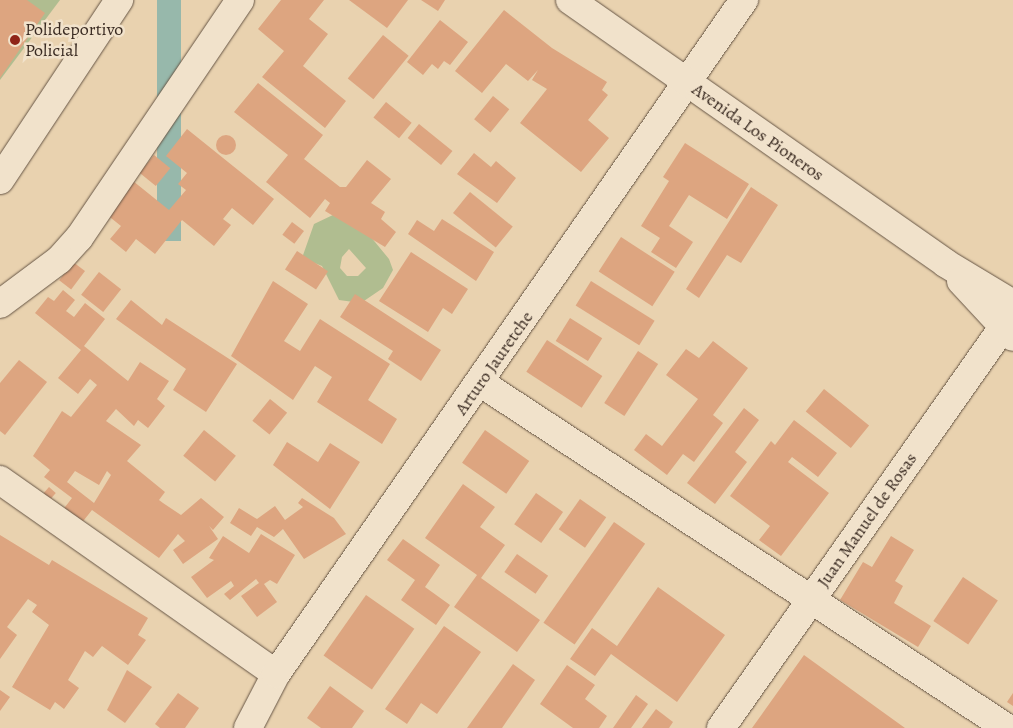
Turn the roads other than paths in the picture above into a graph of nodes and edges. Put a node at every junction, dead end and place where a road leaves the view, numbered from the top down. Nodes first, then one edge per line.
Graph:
1 (119, 0) edge
2 (240, 0) edge
3 (570, 0) edge
4 (744, 0) edge
5 (688, 82) junction
6 (0, 180) edge
7 (945, 263) junction
8 (0, 304) edge
9 (1013, 304) edge
10 (1009, 326) edge
11 (481, 383) junction
12 (0, 480) edge
13 (810, 602) junction
14 (276, 674) junction
15 (248, 728) edge
16 (721, 728) edge
17 (1007, 728) edge

1 - 6 street
2 - 8 street
3 - 5 street, Avenida Los Pioneros
4 - 5 street, Arturo Jauretche
5 - 7 street, Avenida Los Pioneros
5 - 11 street, Arturo Jauretche
7 - 9 street, Avenida Los Pioneros
7 - 10 street, Avenida Los Pioneros
10 - 13 street, Juan Manuel de Rosas
11 - 13 street
11 - 14 street, Arturo Jauretche
12 - 14 street
13 - 16 street, Juan Manuel de Rosas
13 - 17 street
14 - 15 street, Arturo Jauretche

